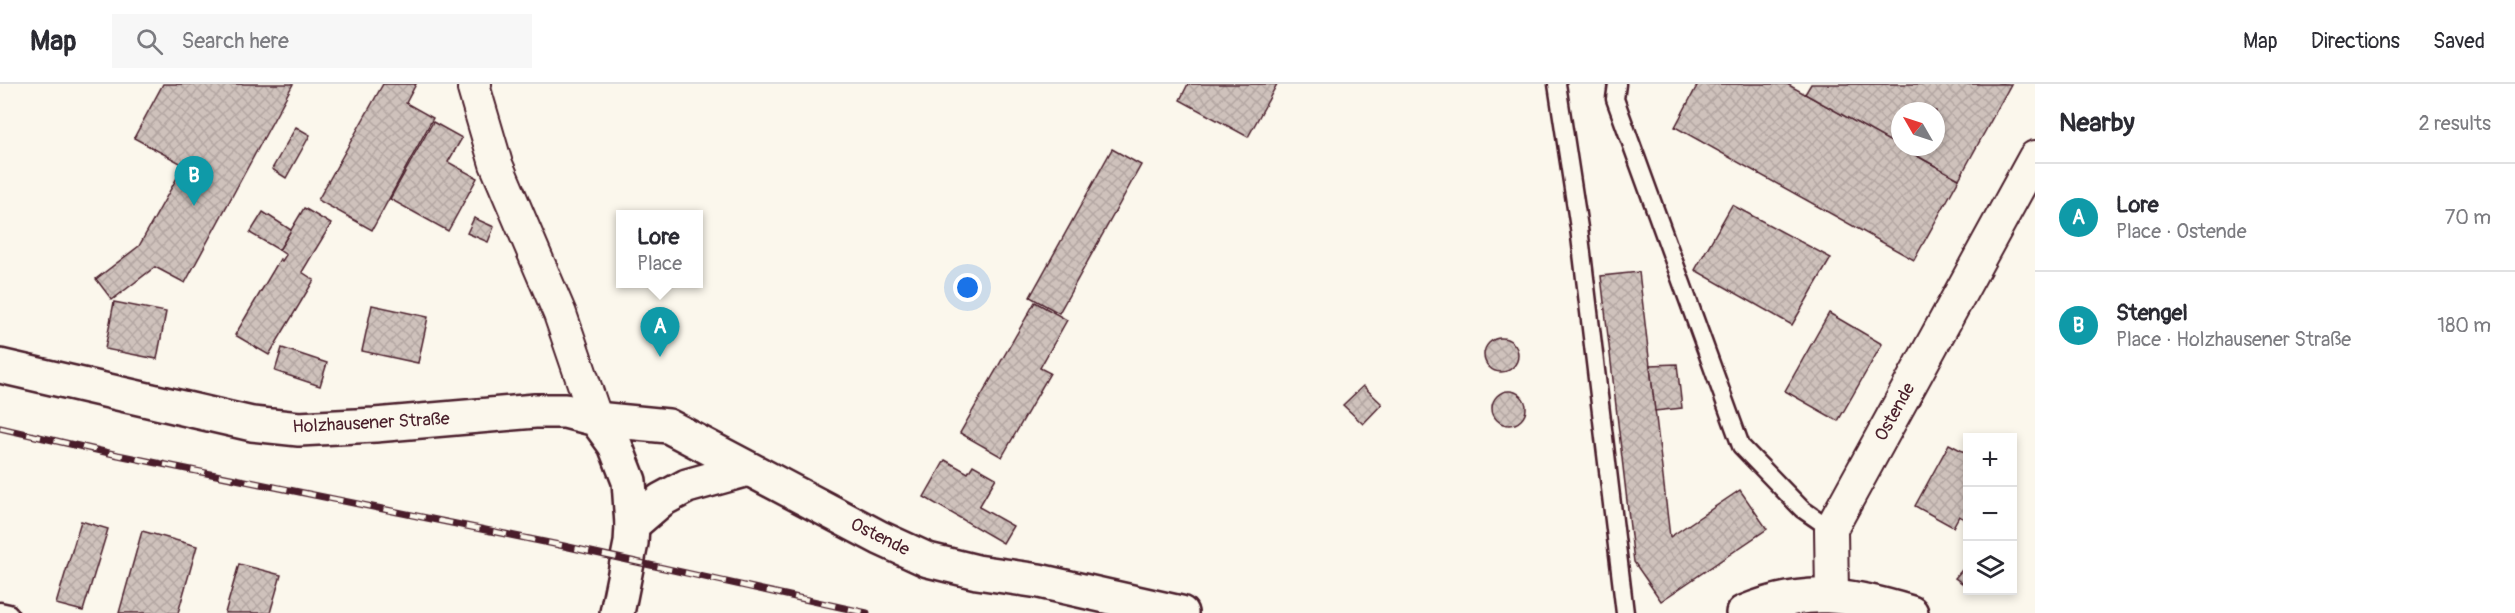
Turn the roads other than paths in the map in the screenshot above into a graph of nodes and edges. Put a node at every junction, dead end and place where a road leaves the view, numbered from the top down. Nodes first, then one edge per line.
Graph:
1 (475, 84) edge
2 (1557, 84) edge
3 (1617, 84) edge
4 (2035, 157) edge
5 (4, 367) edge
6 (596, 419) junction
7 (748, 469) junction
8 (632, 525) junction
9 (1831, 529) junction
10 (1832, 594) junction
11 (0, 611) edge
12 (9, 613) edge
13 (617, 613) edge
14 (1180, 613) edge
15 (1625, 613) edge
16 (1743, 613) edge
17 (1911, 613) edge

1 - 6 street
2 - 15 lane
3 - 9 lane
4 - 9 street, Ostende
5 - 6 street, Holzhausener Straße
6 - 7 street, Ostende
6 - 8 street
7 - 8 street
7 - 14 street, Ostende
8 - 13 street
9 - 10 street, Ostende
10 - 16 street
10 - 17 street
11 - 12 lane

